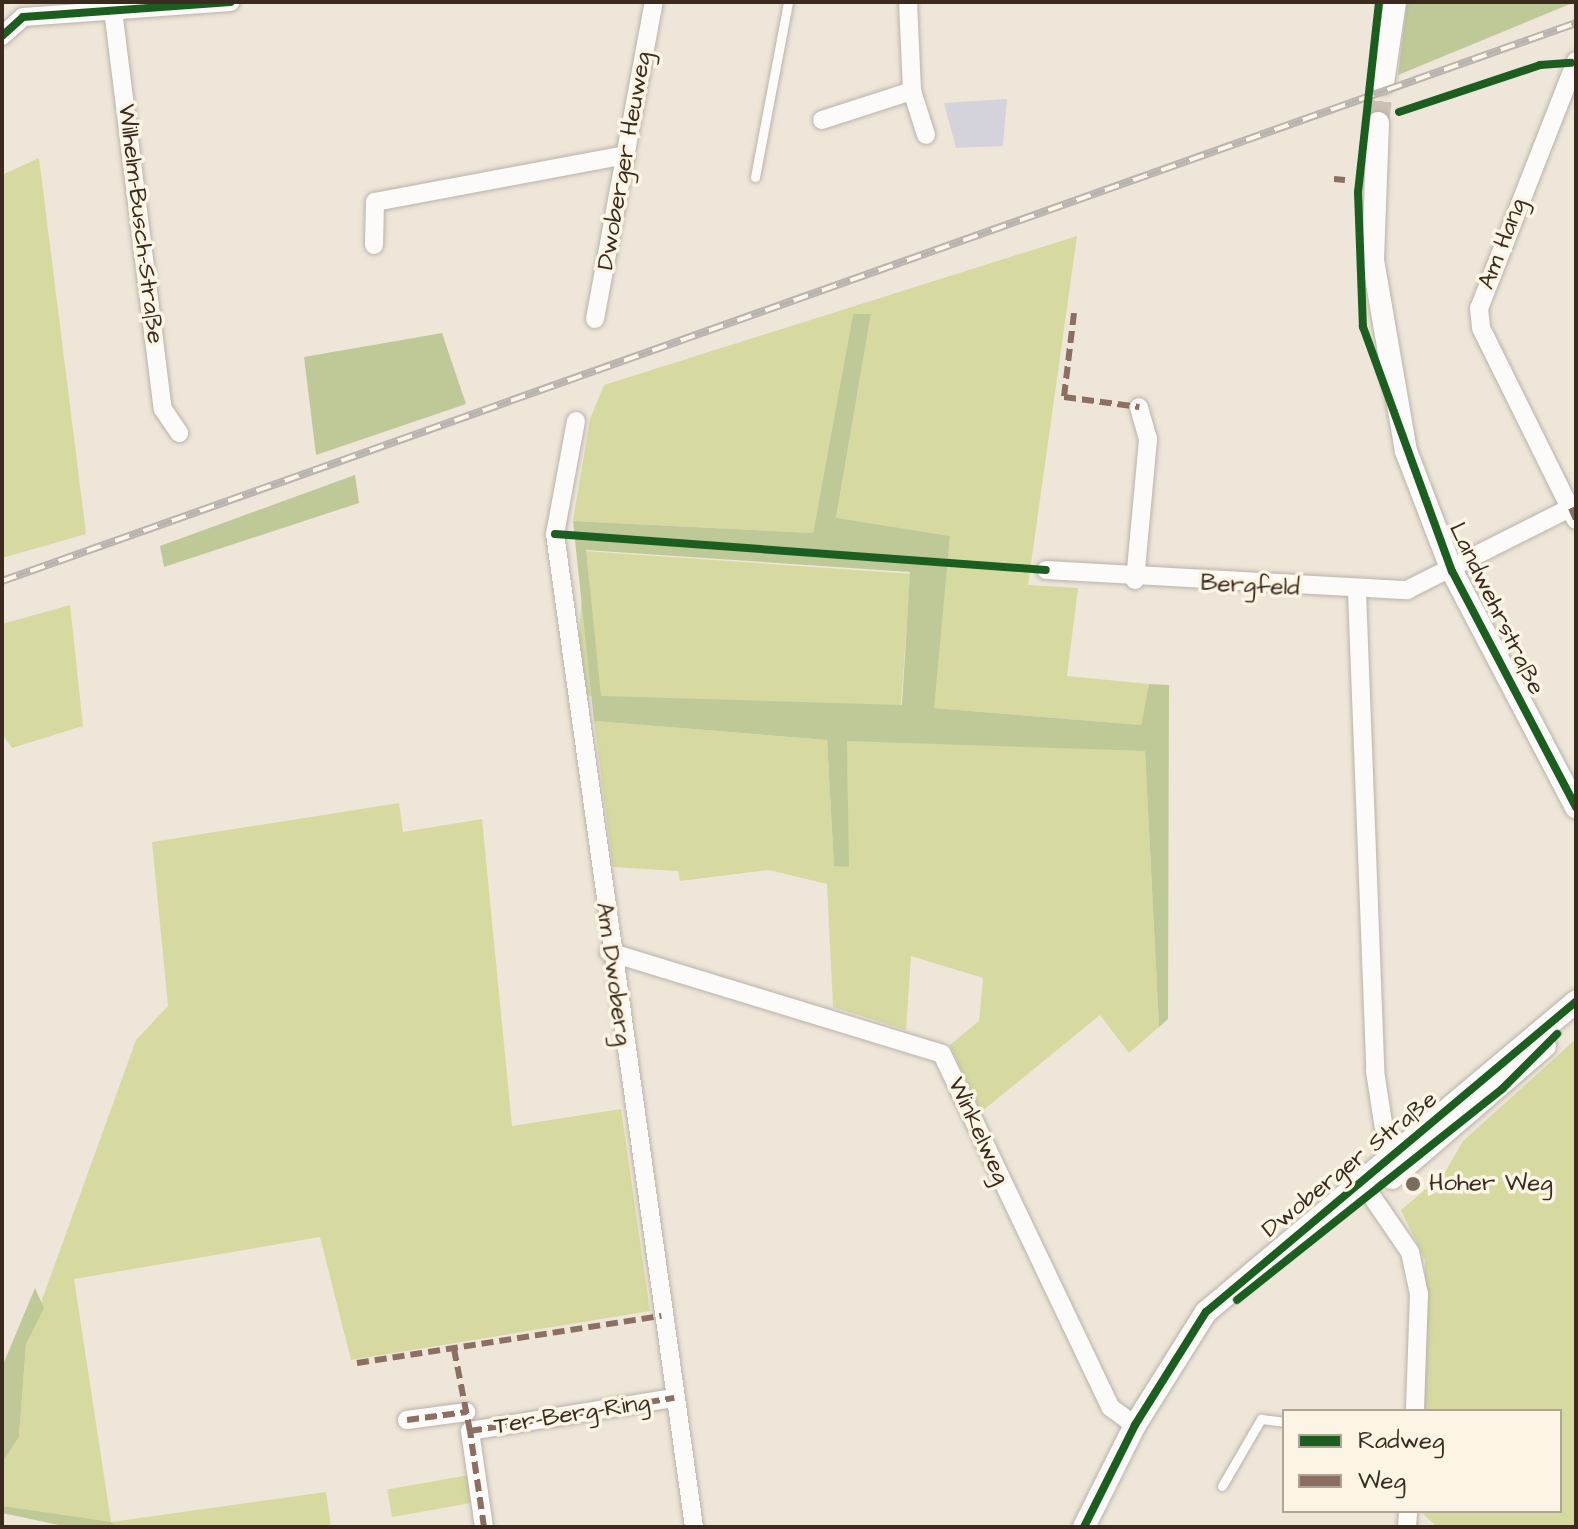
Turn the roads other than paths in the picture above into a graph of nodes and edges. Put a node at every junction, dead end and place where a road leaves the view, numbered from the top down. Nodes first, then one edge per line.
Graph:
1 (230, 2) edge
2 (654, 2) edge
3 (788, 2) edge
4 (908, 2) edge
5 (1395, 2) edge
6 (112, 6) edge
7 (2, 36) edge
8 (1574, 62) edge
9 (1383, 83) tunnel mouth
10 (912, 91) junction
11 (822, 120) dead end
12 (1378, 123) tunnel mouth
13 (926, 135) dead end
14 (626, 155) junction
15 (755, 177) dead end
16 (374, 245) dead end
17 (595, 319) dead end
18 (1139, 407) dead end
19 (576, 421) dead end
20 (179, 433) dead end
21 (1574, 511) edge
22 (1046, 570) dead end
23 (1452, 571) junction
24 (1135, 580) junction
25 (1357, 592) junction
26 (1575, 803) edge
27 (609, 952) junction
28 (1576, 1001) edge
29 (1576, 1016) edge
30 (1399, 1163) junction
31 (1366, 1188) junction
32 (674, 1398) junction
33 (1415, 1409) edge
34 (407, 1420) dead end
35 (1282, 1422) edge
36 (1135, 1425) junction
37 (470, 1431) junction
38 (1222, 1486) dead end
39 (484, 1527) edge
40 (694, 1527) edge
41 (1084, 1527) edge

1 - 6 street
2 - 14 street, Dwoberger Heuweg
3 - 15 lane
4 - 10 street
5 - 9 street
6 - 7 street
6 - 20 street, Wilhelm-Busch-Straße
8 - 21 street, Am Hang
10 - 11 street
10 - 13 street
12 - 23 street, Landwehrstraße
14 - 16 street
14 - 17 street, Dwoberger Heuweg
18 - 24 street
19 - 27 street, Am Dwoberg
21 - 23 street, Bergfeld
22 - 24 street, Bergfeld
23 - 25 street, Bergfeld
23 - 26 street, Landwehrstraße
24 - 25 street, Bergfeld
25 - 30 street
27 - 32 street, Am Dwoberg
27 - 36 street, Winkelweg
28 - 30 street, Dwoberger Straße
29 - 30 street, Dwoberger Straße
30 - 31 street, Dwoberger Straße
31 - 33 street
31 - 36 street, Dwoberger Straße
32 - 37 street, Ter-Berg-Ring
32 - 40 street, Am Dwoberg
34 - 37 street, Ter-Berg-Ring
35 - 38 lane
36 - 41 street, Dwoberger Straße
37 - 39 street, Ter-Berg-Ring

